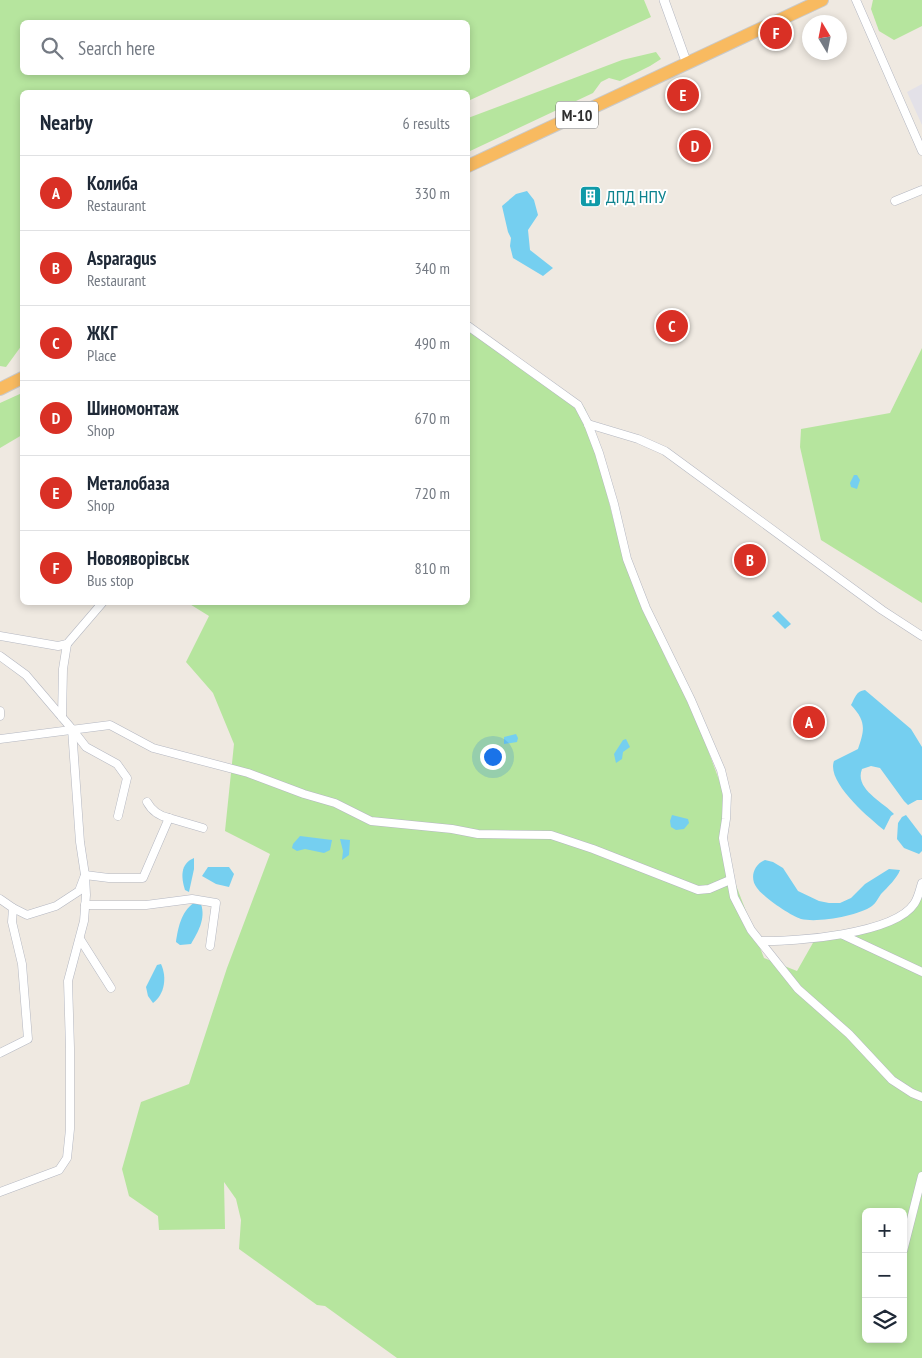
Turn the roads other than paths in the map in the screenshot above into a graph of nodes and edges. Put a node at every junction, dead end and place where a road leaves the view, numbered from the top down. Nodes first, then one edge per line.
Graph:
1 (664, 0) edge
2 (822, 0) edge
3 (856, 0) edge
4 (687, 64) junction
5 (922, 151) edge
6 (470, 165) edge
7 (922, 190) edge
8 (895, 200) dead end
9 (470, 327) edge
10 (20, 379) edge
11 (0, 389) edge
12 (588, 424) junction
13 (100, 605) edge
14 (0, 636) edge
15 (922, 636) edge
16 (67, 644) junction
17 (0, 656) edge
18 (0, 711) edge
19 (0, 716) edge
20 (62, 718) junction
21 (72, 729) junction
22 (0, 739) edge
23 (147, 802) dead end
24 (118, 816) dead end
25 (169, 818) junction
26 (203, 828) dead end
27 (85, 875) junction
28 (730, 880) junction
29 (922, 883) edge
30 (0, 899) edge
31 (85, 905) junction
32 (918, 906) edge
33 (13, 908) junction
34 (843, 934) junction
35 (80, 939) junction
36 (761, 941) junction
37 (210, 946) dead end
38 (922, 972) edge
39 (111, 988) dead end
40 (0, 1053) edge
41 (922, 1097) edge
42 (922, 1176) edge
43 (0, 1192) edge
44 (907, 1235) edge

1 - 4 street
2 - 4 highway, М-10
3 - 5 street
4 - 6 highway, М-10
7 - 8 street
9 - 12 street
10 - 11 highway
12 - 15 street
12 - 28 street
13 - 16 street
14 - 16 street
16 - 20 street
17 - 20 street
18 - 19 street
20 - 21 street
21 - 22 street
21 - 24 street
21 - 27 street
21 - 28 street
23 - 25 street
25 - 26 street
25 - 27 street
27 - 31 street
27 - 33 street
28 - 36 street
29 - 32 street
30 - 33 street
31 - 35 street
31 - 37 street
32 - 34 street
33 - 40 street
34 - 36 street
34 - 38 street
35 - 39 street
35 - 43 street
36 - 41 street
42 - 44 street

